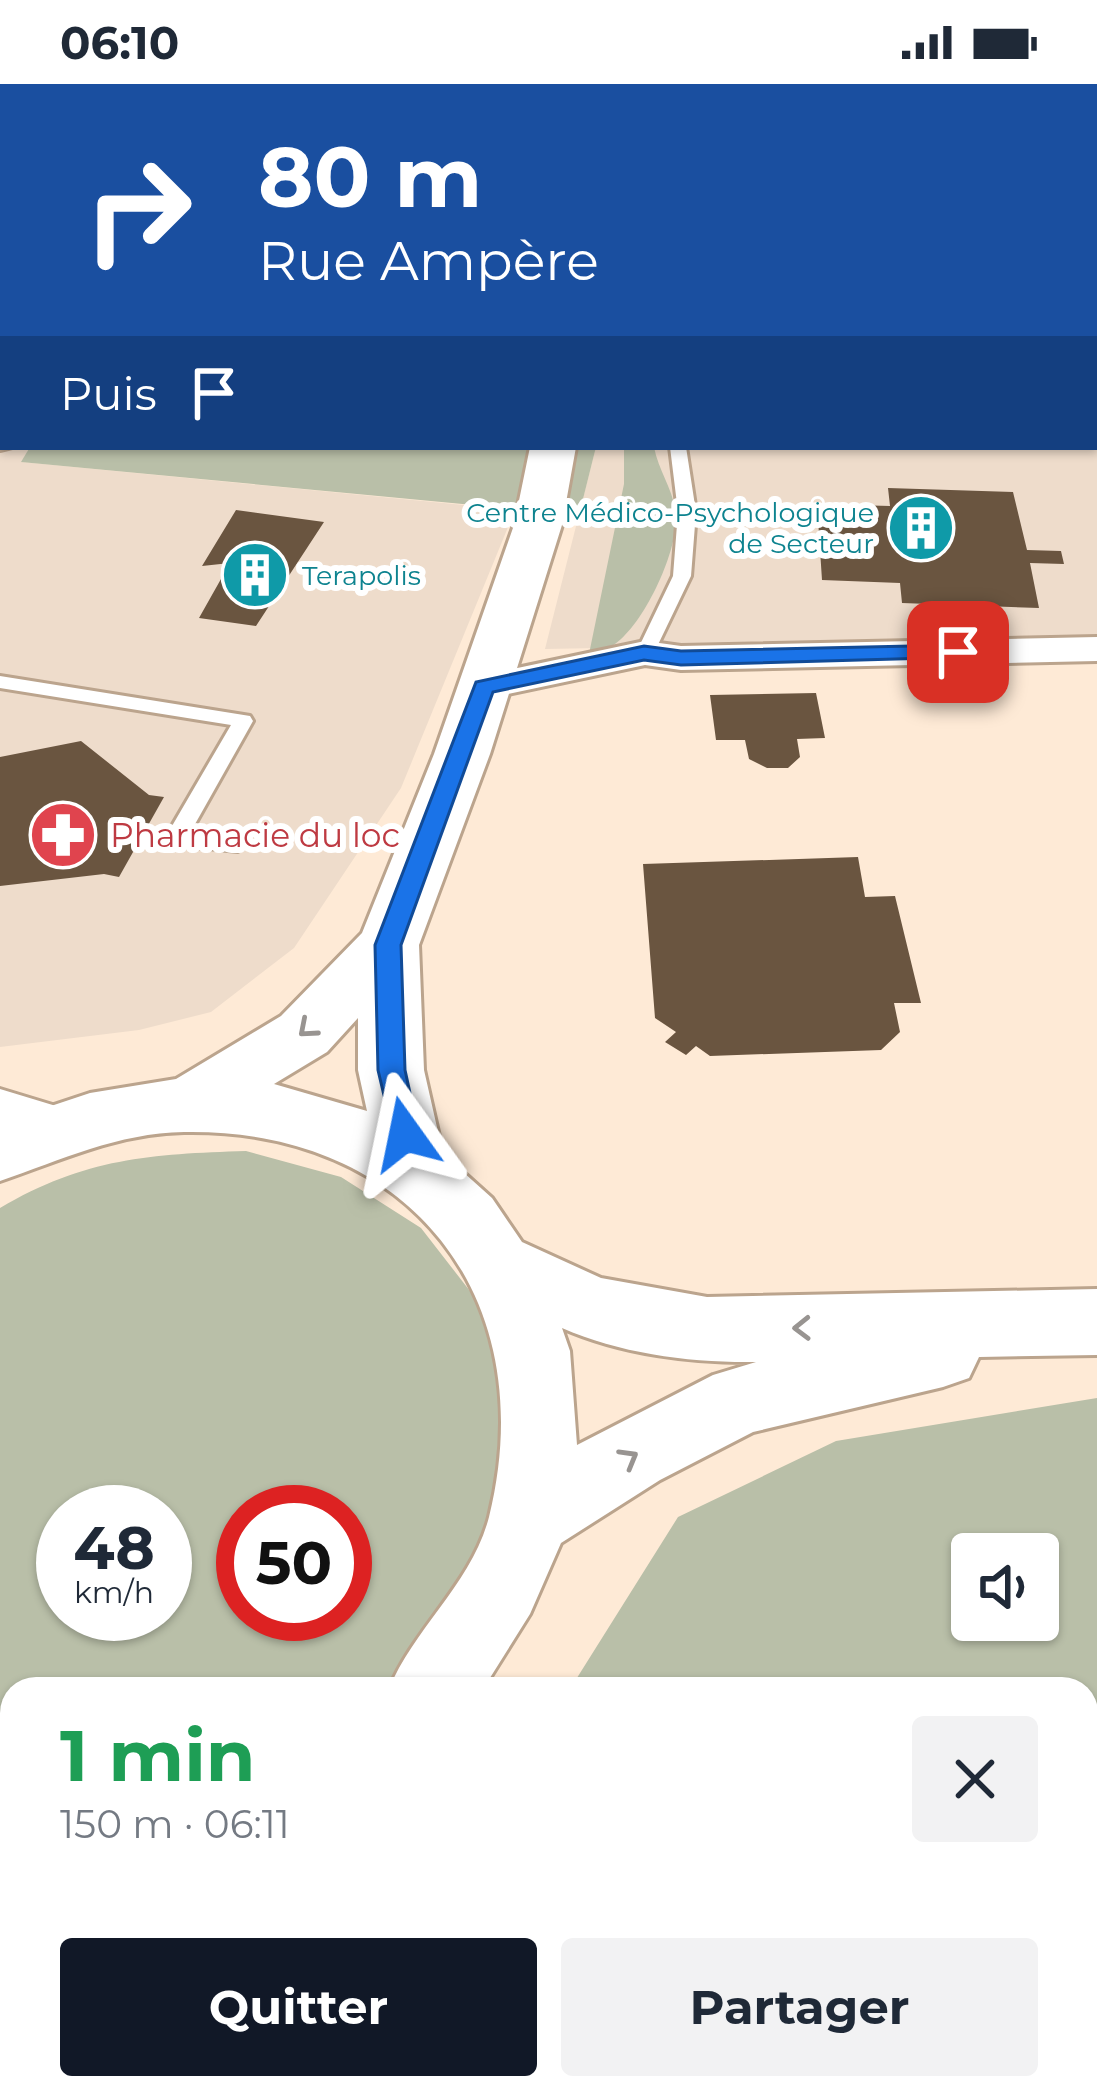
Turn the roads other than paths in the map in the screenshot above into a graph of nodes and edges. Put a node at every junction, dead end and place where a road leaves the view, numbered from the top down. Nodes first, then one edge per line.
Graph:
1 (552, 450) edge
2 (678, 450) edge
3 (1097, 649) edge
4 (628, 657) junction
5 (0, 682) edge
6 (484, 687) junction
7 (231, 846) dead end
8 (388, 945) junction
9 (187, 1105) junction
10 (31, 1118) edge
11 (0, 1153) edge
12 (412, 1166) junction
13 (503, 1266) junction
14 (1092, 1322) edge
15 (529, 1518) junction
16 (440, 1677) edge

1 - 6 main road
2 - 4 lane
3 - 4 street
4 - 6 street
5 - 7 lane
6 - 8 main road
8 -> 9 main road
8 - 12 main road
9 - 10 main road
9 - 12 main road
10 - 11 main road
12 - 13 main road
14 -> 13 main road
13 - 15 main road
15 -> 14 main road
15 - 16 main road

